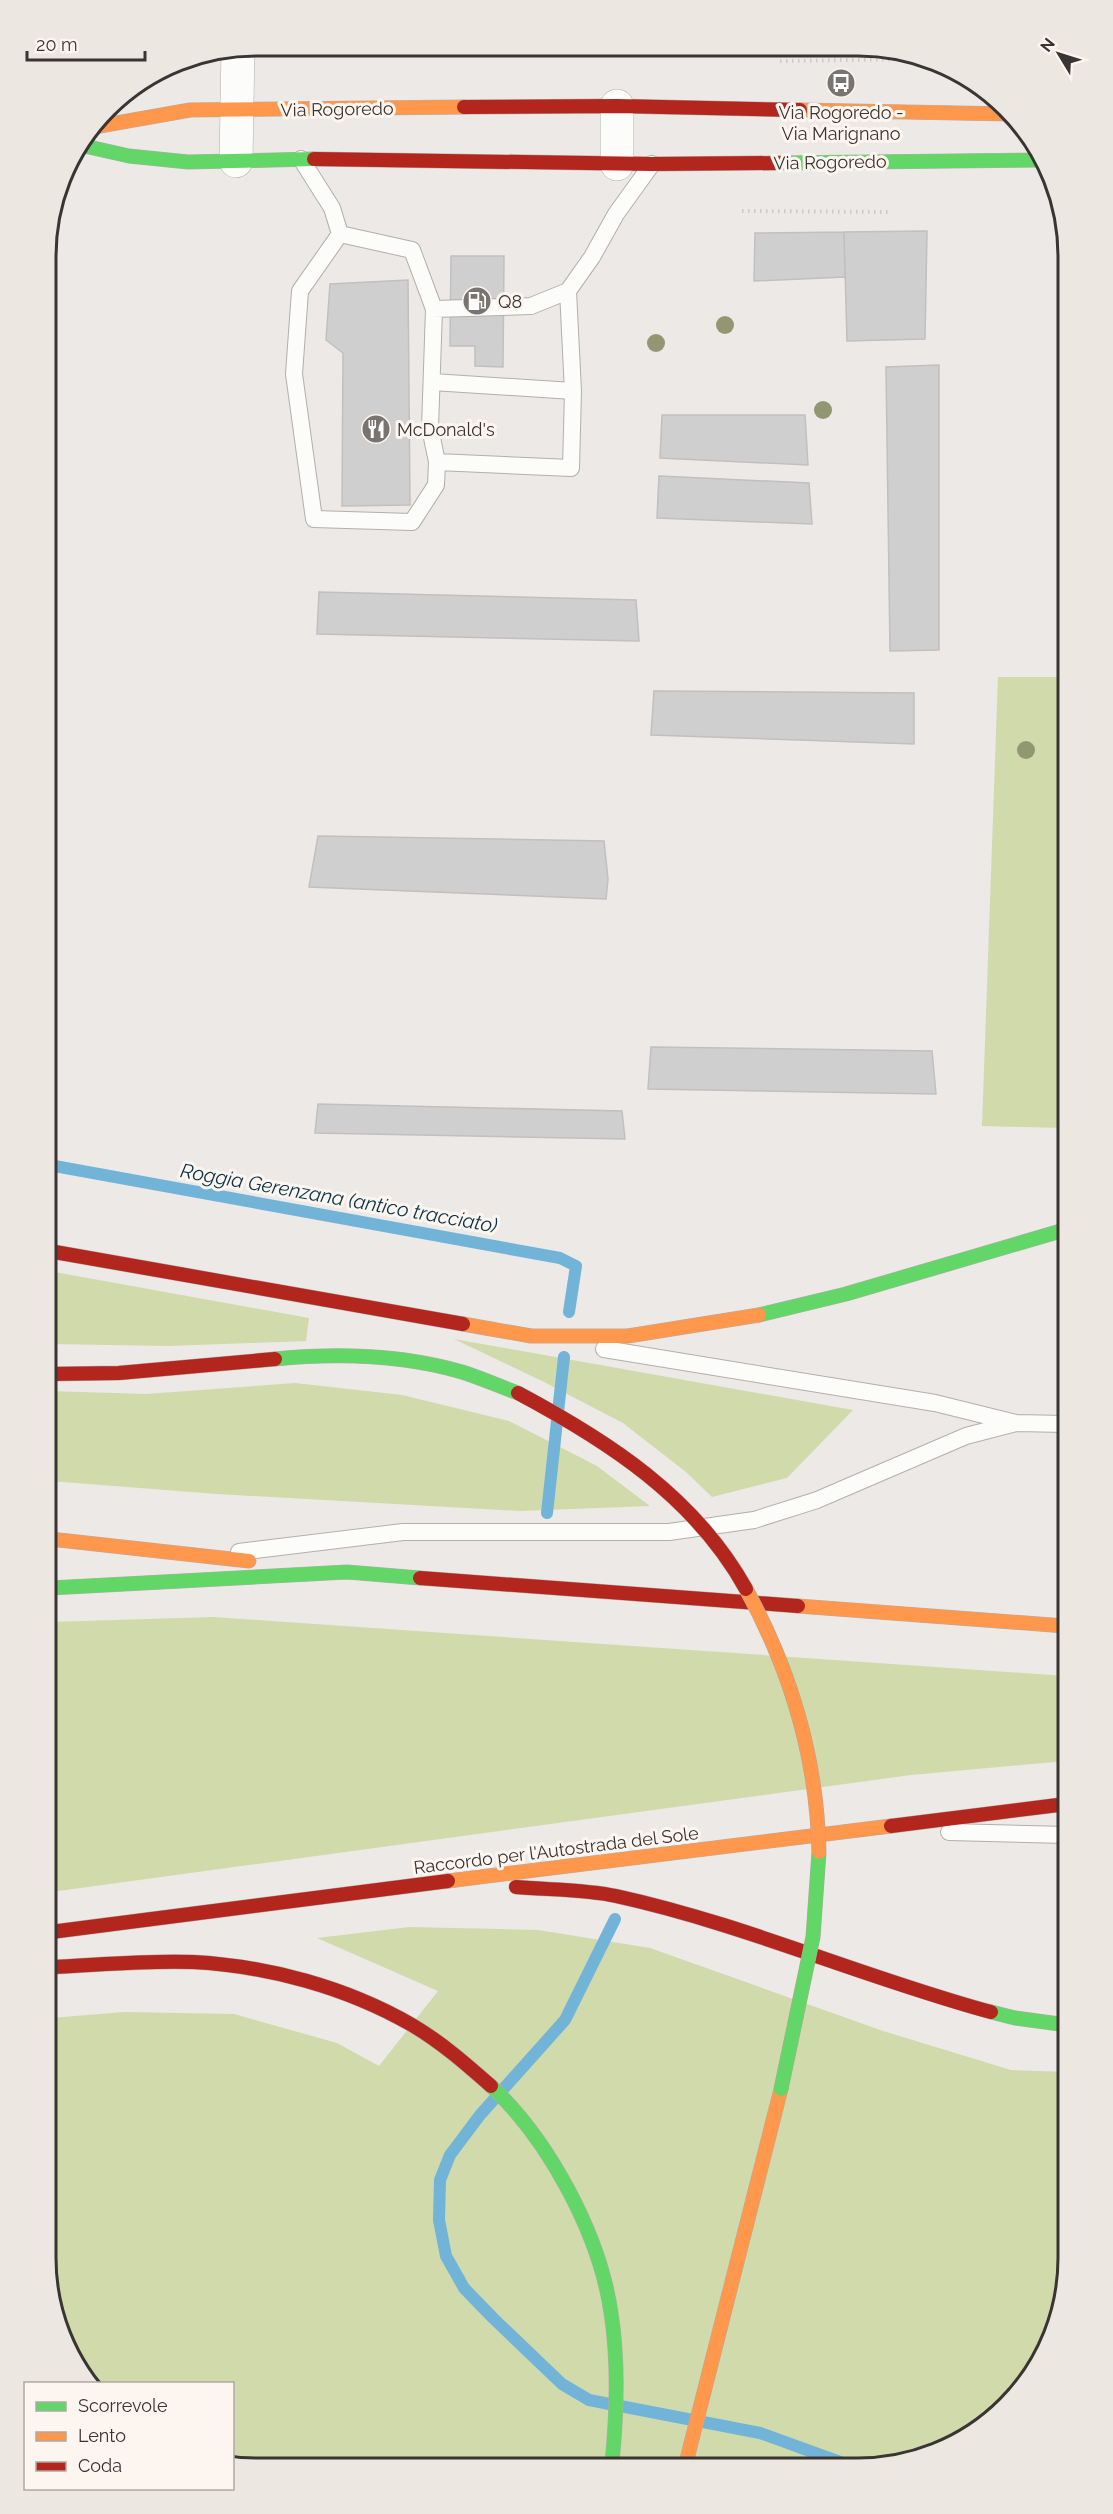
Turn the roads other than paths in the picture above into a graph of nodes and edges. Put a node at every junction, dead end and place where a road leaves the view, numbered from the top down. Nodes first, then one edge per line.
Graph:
1 (238, 57) edge
2 (617, 106) junction
3 (237, 111) junction
4 (998, 114) edge
5 (104, 125) edge
6 (88, 147) edge
7 (301, 159) junction
8 (1033, 160) edge
9 (236, 161) junction
10 (617, 164) junction
11 (652, 164) junction
12 (340, 234) junction
13 (568, 291) junction
14 (434, 309) junction
15 (432, 382) junction
16 (573, 391) junction
17 (437, 462) junction
18 (1058, 1232) edge
19 (56, 1252) edge
20 (531, 1336) junction
21 (56, 1374) edge
22 (1016, 1423) junction
23 (1057, 1424) edge
24 (56, 1540) edge
25 (204, 1556) junction
26 (347, 1572) junction
27 (56, 1588) edge
28 (1057, 1625) edge
29 (1057, 1805) edge
30 (852, 1829) junction
31 (1057, 1835) edge
32 (451, 1882) junction
33 (56, 1931) edge
34 (56, 1967) edge
35 (1057, 2024) edge
36 (613, 2458) edge
37 (687, 2458) edge

1 - 3 street
2 - 3 main road, Via Rogoredo
2 - 4 main road, Via Rogoredo
2 - 10 street
3 - 5 main road, Via Rogoredo
3 - 9 street
6 - 9 main road, Via Rogoredo
7 - 9 main road, Via Rogoredo
7 - 10 main road, Via Rogoredo
7 - 12 lane
8 - 11 main road, Via Rogoredo
10 - 11 main road, Via Rogoredo
11 - 13 lane
12 - 14 lane
12 - 17 lane
13 - 14 lane
13 - 16 lane
14 - 15 lane
15 - 16 lane
15 - 17 lane
16 - 17 lane
18 - 20 main road
19 - 20 main road
20 - 22 lane
21 - 37 main road, bridge
22 - 23 lane
22 - 25 lane
24 - 25 main road
25 - 26 main road
26 - 27 main road
26 - 28 main road
29 - 30 main road, Raccordo per l'Autostrada del Sole
30 - 31 lane
30 - 32 main road, Raccordo per l'Autostrada del Sole
32 - 33 main road, Raccordo per l'Autostrada del Sole
32 - 35 main road
34 - 36 main road

